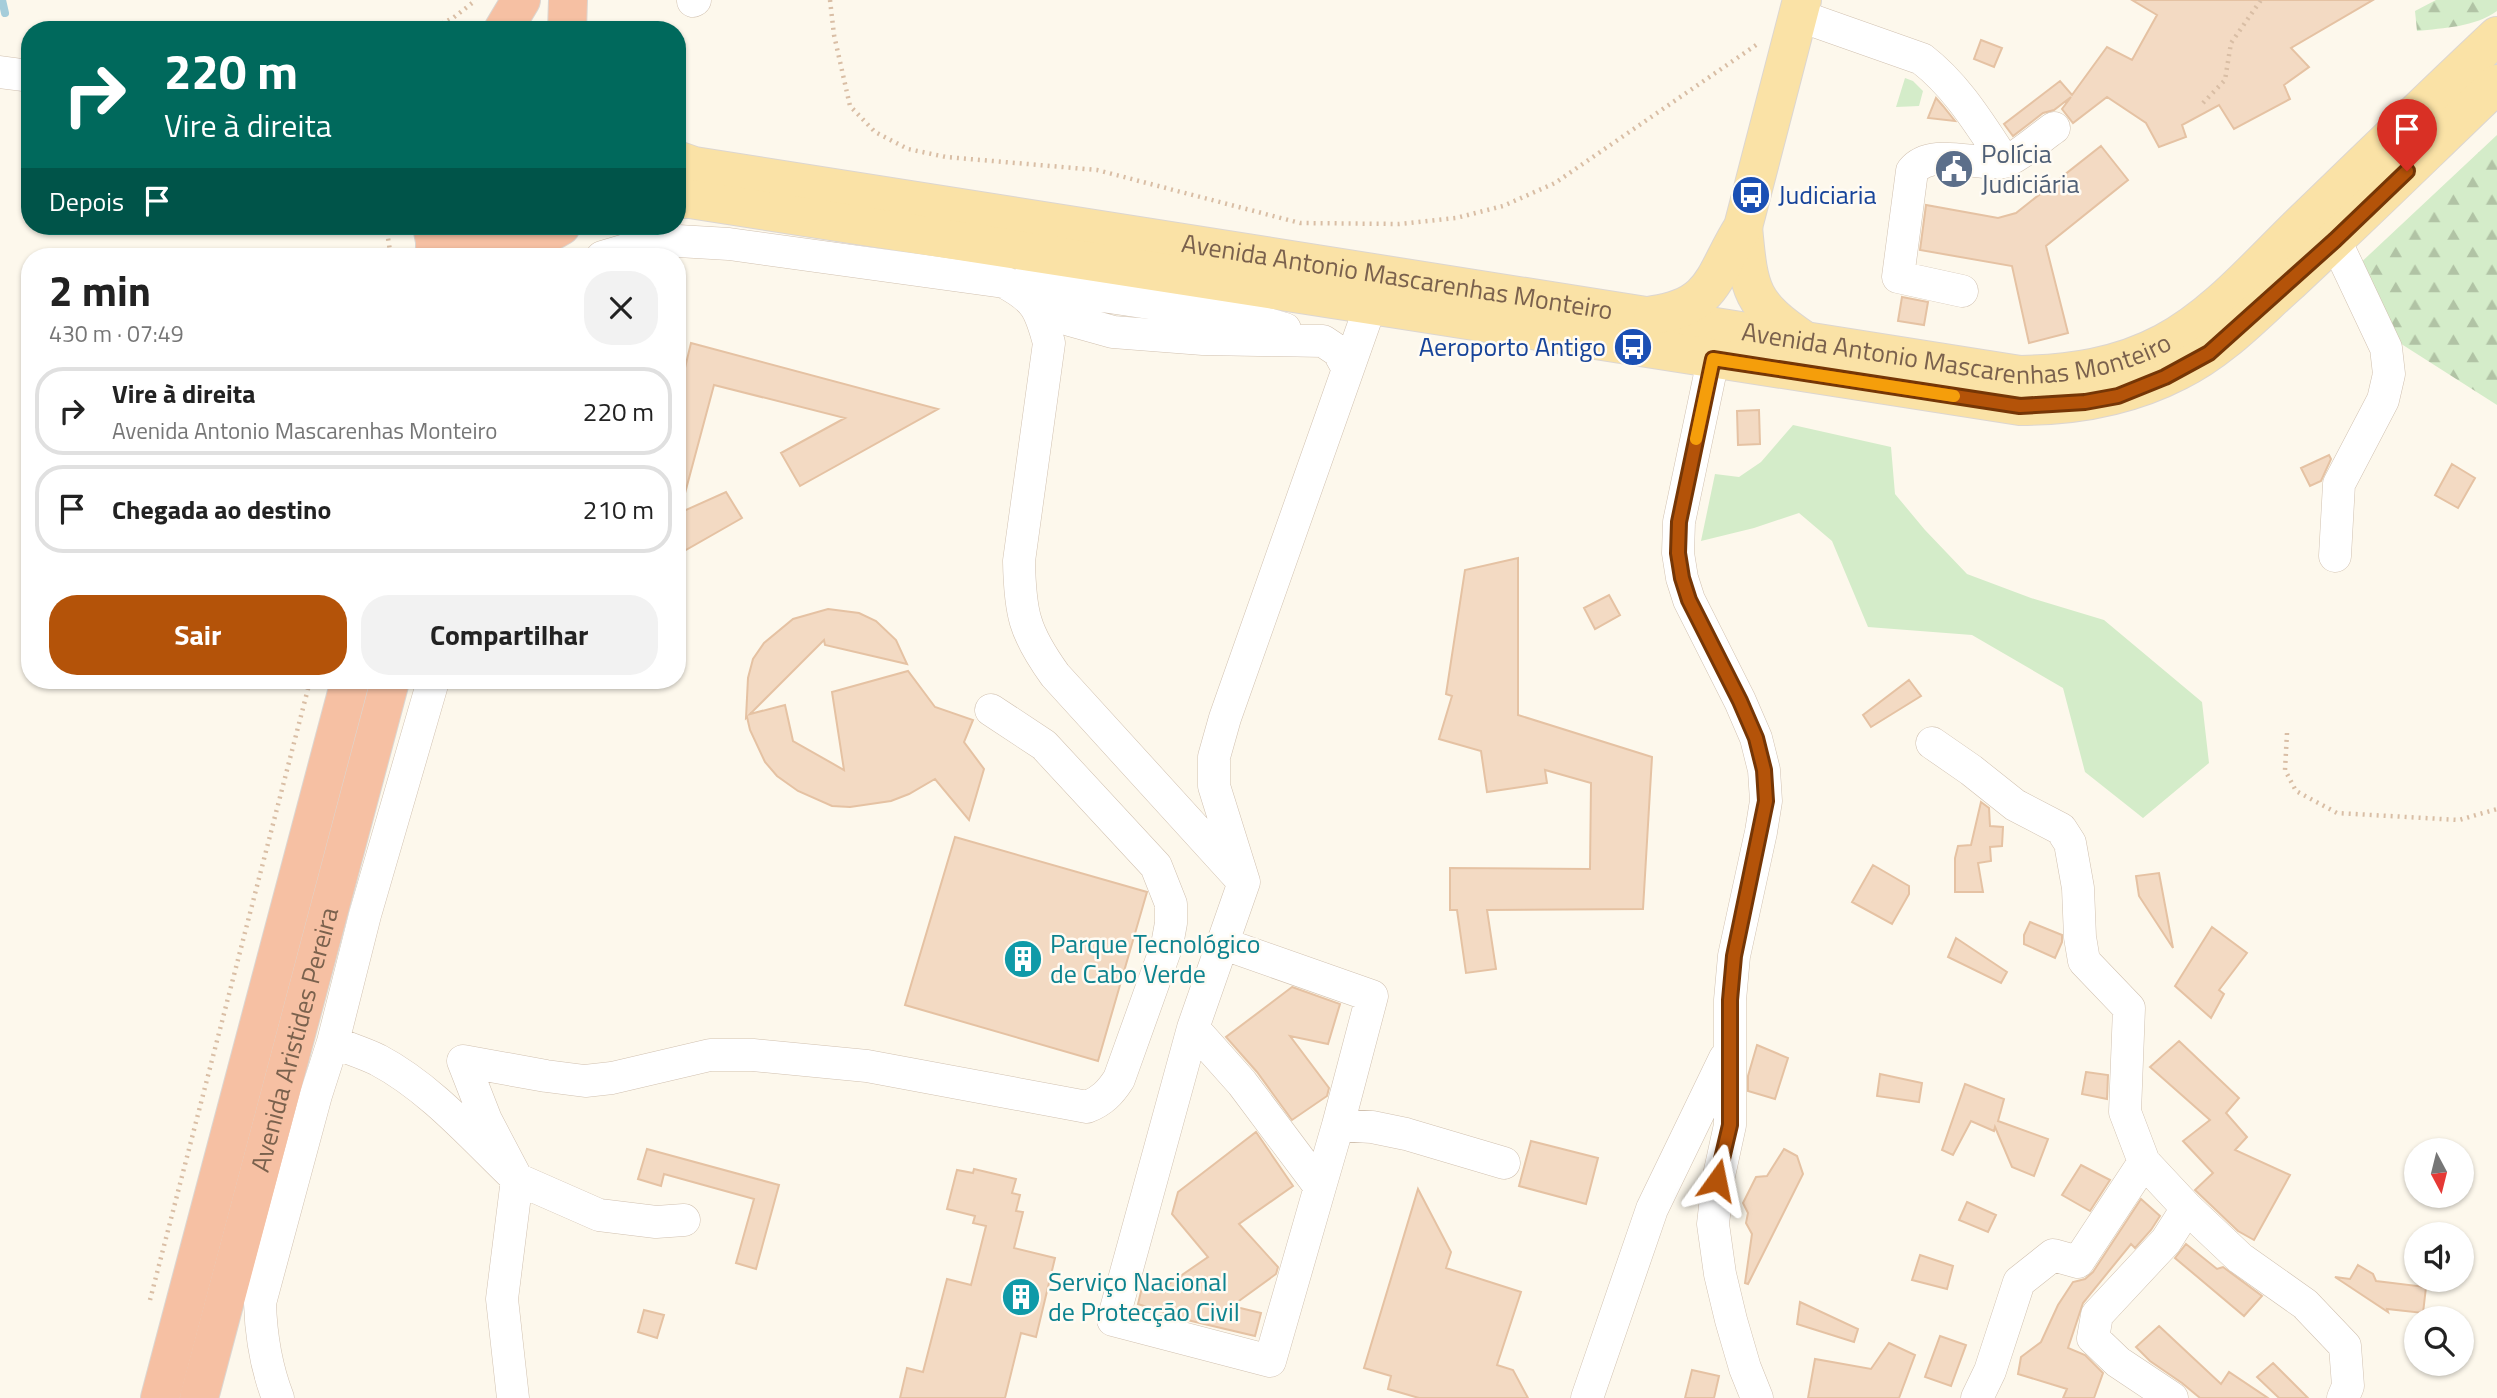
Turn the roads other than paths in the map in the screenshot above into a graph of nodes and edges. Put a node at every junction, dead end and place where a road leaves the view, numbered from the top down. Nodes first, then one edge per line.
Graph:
1 (521, 0) edge
2 (568, 0) edge
3 (1799, 8) edge
4 (508, 21) edge
5 (567, 21) edge
6 (2497, 36) edge
7 (0, 72) edge
8 (21, 75) edge
9 (2497, 84) edge
10 (2054, 128) dead end
11 (2005, 162) junction
12 (686, 163) edge
13 (686, 199) edge
14 (1743, 227) junction
15 (472, 235) edge
16 (544, 239) edge
17 (2335, 240) junction
18 (632, 248) edge
19 (1016, 288) junction
20 (1962, 292) dead end
21 (1371, 304) junction
22 (1647, 316) junction
23 (1807, 342) junction
24 (1713, 359) junction
25 (1348, 369) junction
26 (2335, 556) dead end
27 (348, 689) edge
28 (388, 689) edge
29 (431, 689) edge
30 (991, 709) dead end
31 (1932, 743) dead end
32 (1244, 883) junction
33 (1224, 944) junction
34 (1193, 1028) junction
35 (333, 1042) junction
36 (1729, 1050) junction
37 (1338, 1125) junction
38 (2144, 1162) junction
39 (1504, 1163) dead end
40 (517, 1179) junction
41 (1320, 1187) junction
42 (2187, 1208) junction
43 (684, 1220) dead end
44 (160, 1398) edge
45 (199, 1398) edge
46 (278, 1398) edge
47 (513, 1398) edge
48 (1587, 1398) edge
49 (1758, 1398) edge
50 (1977, 1398) edge
51 (2172, 1398) edge
52 (2343, 1398) edge

1 - 4 highway
2 - 5 highway
3 - 11 street
3 - 14 main road
6 - 23 main road, Avenida Antonio Mascarenhas Monteiro
7 - 8 street
9 - 17 main road, Avenida Antonio Mascarenhas Monteiro
10 - 11 street
11 - 20 street
12 - 22 main road, Avenida Antonio Mascarenhas Monteiro
13 - 21 main road, Avenida Antonio Mascarenhas Monteiro
14 - 22 main road
14 - 23 main road
15 - 16 highway
17 - 24 main road, Avenida Antonio Mascarenhas Monteiro
17 - 26 street
18 - 19 street
19 - 25 street
19 - 32 street
21 - 24 main road, Avenida Antonio Mascarenhas Monteiro
21 - 25 street
22 - 23 main road, Avenida Antonio Mascarenhas Monteiro
24 - 36 street
25 - 32 street
27 - 44 highway, Avenida Aristides Pereira
28 - 45 highway, Avenida Aristides Pereira
29 - 35 street
30 - 40 street
31 - 38 street
32 - 33 street
33 - 34 street
33 - 37 street
34 - 41 street
34 - 41 street
35 - 40 street
35 - 46 street
36 - 48 street
36 - 49 street
37 - 39 street
37 - 41 street
38 - 42 street
38 - 50 street
40 - 43 street
40 - 47 street
42 - 51 street
42 - 52 street

